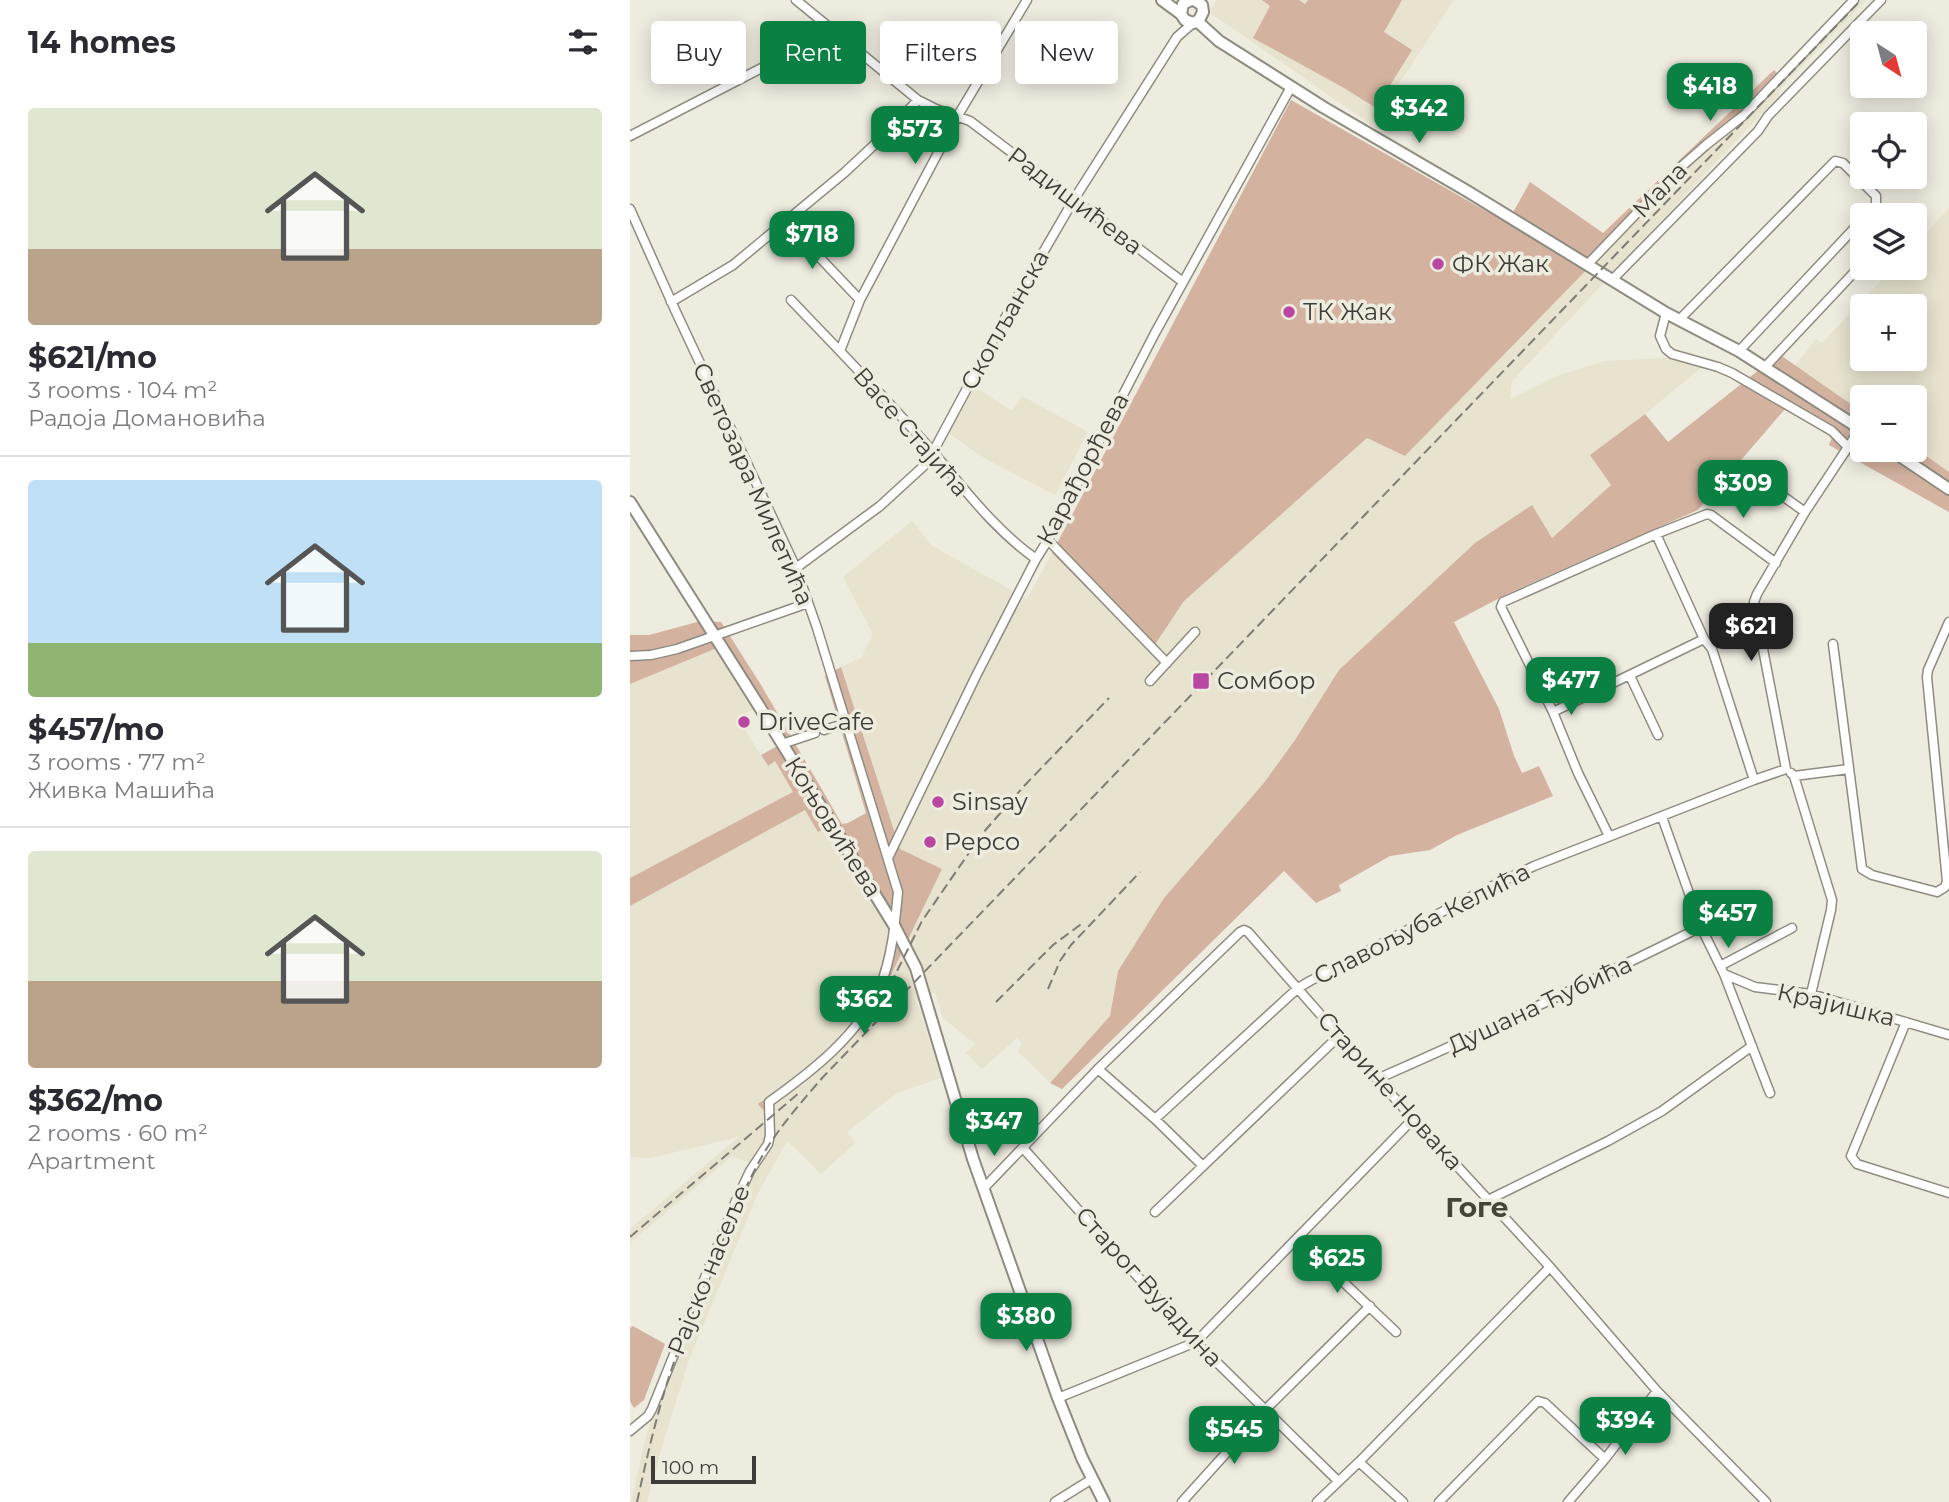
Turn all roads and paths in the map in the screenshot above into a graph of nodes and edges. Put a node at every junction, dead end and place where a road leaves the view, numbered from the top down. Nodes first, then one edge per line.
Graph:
1 (796, 0) edge
2 (1027, 0) edge
3 (1162, 0) edge
4 (1186, 0) edge
5 (1854, 0) edge
6 (1881, 0) edge
7 (1195, 14) edge
8 (820, 21) edge
9 (866, 58) edge
10 (760, 69) edge
11 (1291, 87) junction
12 (918, 100) junction
13 (957, 117) junction
14 (630, 136) edge
15 (1073, 201) junction
16 (1876, 203) edge
17 (630, 209) edge
18 (632, 220) edge
19 (786, 222) junction
20 (1850, 233) edge
21 (1587, 265) junction
22 (1850, 277) edge
23 (1612, 280) junction
24 (1183, 282) junction
25 (791, 300) dead end
26 (860, 300) junction
27 (671, 302) junction
28 (1667, 313) junction
29 (1679, 320) junction
30 (840, 351) junction
31 (1739, 351) junction
32 (1765, 367) junction
33 (1850, 422) edge
34 (1850, 442) edge
35 (1847, 446) junction
36 (933, 452) junction
37 (1909, 462) edge
38 (1759, 479) dead end
39 (1949, 489) edge
40 (630, 502) edge
41 (1805, 512) junction
42 (1656, 534) junction
43 (1048, 540) junction
44 (1036, 559) junction
45 (1776, 563) junction
46 (796, 568) junction
47 (808, 603) junction
48 (1949, 622) edge
49 (1195, 632) dead end
50 (715, 636) junction
51 (1704, 639) junction
52 (1833, 644) dead end
53 (630, 656) edge
54 (1167, 663) junction
55 (1630, 676) junction
56 (1150, 681) dead end
57 (1553, 712) junction
58 (847, 723) junction
59 (1658, 735) dead end
60 (782, 744) junction
61 (1786, 769) junction
62 (1849, 769) junction
63 (1794, 775) junction
64 (1754, 780) junction
65 (1662, 817) junction
66 (1609, 836) junction
67 (888, 858) junction
68 (895, 927) junction
69 (1701, 927) junction
70 (1792, 928) dead end
71 (1722, 970) junction
72 (1298, 988) junction
73 (1811, 994) junction
74 (1906, 1022) junction
75 (1340, 1035) junction
76 (1949, 1035) edge
77 (1752, 1046) junction
78 (1098, 1069) junction
79 (1377, 1079) junction
80 (1770, 1093) dead end
81 (769, 1102) joint
82 (1414, 1118) junction
83 (1155, 1119) junction
84 (1023, 1148) junction
85 (1203, 1167) junction
86 (984, 1188) junction
87 (1949, 1193) edge
88 (1488, 1200) junction
89 (1156, 1212) dead end
90 (1298, 1239) junction
91 (1550, 1267) junction
92 (1370, 1306) junction
93 (1396, 1332) dead end
94 (1195, 1342) junction
95 (1657, 1391) junction
96 (1058, 1398) junction
97 (1265, 1410) junction
98 (630, 1431) edge
99 (1605, 1459) junction
100 (1359, 1462) junction
101 (1092, 1479) junction
102 (1338, 1481) junction
103 (1055, 1502) edge
104 (1104, 1502) edge
105 (1182, 1502) edge
106 (1317, 1502) edge
107 (1403, 1502) edge
108 (1439, 1502) edge
109 (1569, 1502) edge
110 (1766, 1502) edge

1 - 8 street, Радишићева
2 - 13 street
3 - 7 main road
4 - 7 main road
4 - 7 main road
5 - 21 street, Мала
6 - 23 street
7 - 11 main road
7 - 15 street, Скопљанска
9 - 12 street, Радишићева
10 - 14 street
11 - 21 main road
11 - 24 street, Карађорђева
12 - 13 street, Радишићева
12 - 19 street
13 - 15 street, Радишићева
13 - 26 street
15 - 24 street, Радишићева
15 - 36 street, Скопљанска
16 - 29 street
17 - 18 street, Светозара Милетића
18 - 27 street, Светозара Милетића
19 - 26 street
19 - 27 street
20 - 31 street
21 - 23 main road
22 - 32 street
23 - 28 main road
24 - 43 street, Карађорђева
25 - 30 street, Васе Стајића
26 - 30 street
27 - 46 street, Светозара Милетића
28 - 29 main road
28 - 35 street
29 - 31 main road
30 - 36 street, Васе Стајића
31 - 32 main road
32 - 33 main road
34 - 35 street
35 - 41 street
36 - 44 street, Васе Стајића
36 - 46 street, Скопљанска
37 - 39 main road
38 - 41 street
40 - 50 main road, Коњовићева
41 - 45 street
42 - 45 street
42 - 51 street
42 - 57 street
43 - 44 street, Карађорђева
43 - 54 street
44 - 67 street, Карађорђева
45 - 61 street
46 - 47 street, Светозара Милетића
47 - 50 street
47 - 58 street, Светозара Милетића
48 - 62 street
49 - 54 street
50 - 53 street
50 - 60 main road, Коњовићева
51 - 55 street
51 - 64 street
52 - 62 street
54 - 56 street
55 - 57 street
55 - 59 street
57 - 66 street
58 - 60 street
58 - 67 street, Светозара Милетића
60 - 68 main road, Коњовићева
61 - 63 street
61 - 64 street, Славољуба Келића
62 - 63 street
63 - 73 street
64 - 65 street, Славољуба Келића
65 - 66 street, Славољуба Келића
65 - 69 street
66 - 72 street, Славољуба Келића
67 - 68 street, Светозара Милетића
68 - 81 street, Светозара Милетића
68 - 86 main road, Коњовићева
69 - 71 street
69 - 79 street, Душана Ћубића
70 - 71 street
71 - 73 street, Крајишка
71 - 77 street
72 - 75 street, Старине Новака
72 - 78 street, Славољуба Келића
72 - 83 street
73 - 74 street, Крајишка
74 - 76 street, Крајишка
74 - 87 street
75 - 79 street, Старине Новака
75 - 85 street
77 - 80 street
77 - 88 street
78 - 83 street
78 - 84 street, Славољуба Келића
79 - 82 street, Старине Новака
81 - 98 street, Рајско насеље
82 - 88 street, Старине Новака
82 - 90 street
83 - 85 street
84 - 86 street, Славољуба Келића
84 - 94 street, Старог Вујадина
85 - 89 street
86 - 96 main road, Коњовићева
88 - 91 street, Старине Новака
90 - 92 street
90 - 94 street
91 - 95 street, Старине Новака
91 - 100 street
92 - 93 street
92 - 97 street
94 - 96 street
94 - 97 street, Старог Вујадина
95 - 99 street
95 - 110 street, Старине Новака
96 - 101 main road, Коњовићева
97 - 102 street, Старог Вујадина
97 - 105 street
99 - 108 street
99 - 109 street
100 - 102 street
100 - 107 street
101 - 103 street
101 - 104 main road, Коњовићева
102 - 106 street

